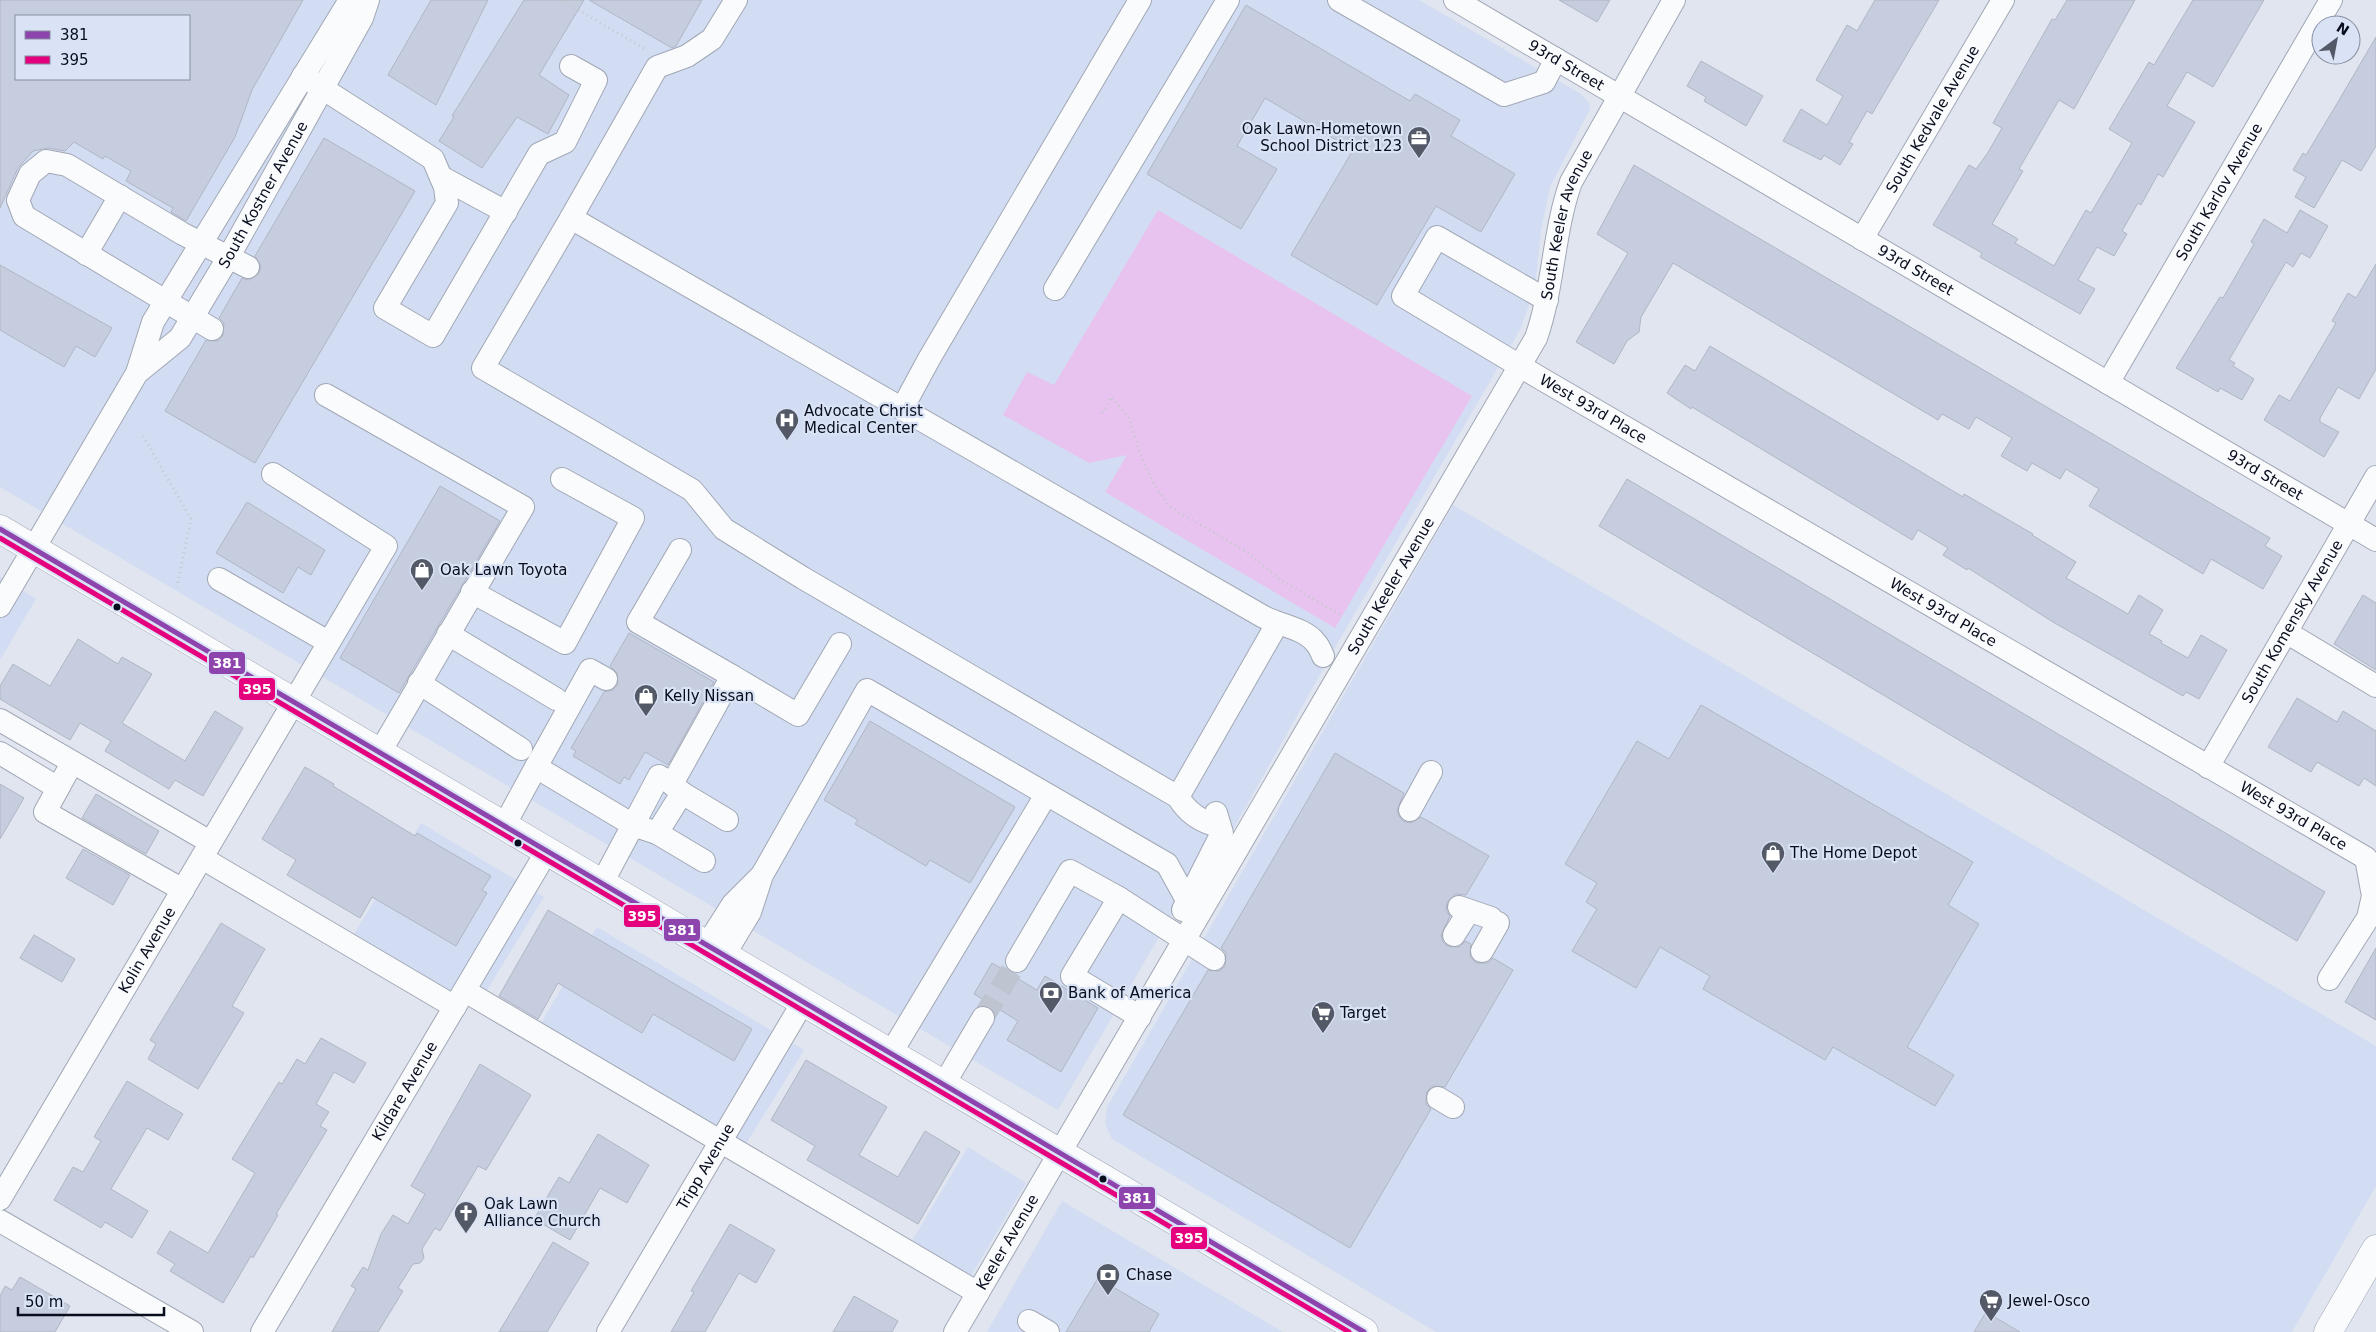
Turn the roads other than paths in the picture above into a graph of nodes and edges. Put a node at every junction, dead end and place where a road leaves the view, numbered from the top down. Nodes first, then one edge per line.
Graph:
1 (350, 0) edge
2 (368, 0) edge
3 (736, 0) edge
4 (1140, 0) edge
5 (1228, 0) edge
6 (1339, 0) edge
7 (1455, 0) edge
8 (1674, 0) edge
9 (2003, 0) edge
10 (2331, 0) edge
11 (1556, 59) junction
12 (571, 66) dead end
13 (303, 76) junction
14 (322, 88) junction
15 (1618, 96) junction
16 (419, 149) junction
17 (441, 177) junction
18 (120, 196) junction
19 (447, 203) junction
20 (506, 212) junction
21 (571, 218) junction
22 (1862, 239) junction
23 (200, 243) junction
24 (86, 254) junction
25 (228, 258) junction
26 (248, 267) dead end
27 (1055, 289) dead end
28 (1547, 300) junction
29 (165, 301) junction
30 (192, 317) junction
31 (212, 329) dead end
32 (1520, 366) junction
33 (137, 373) junction
34 (2108, 383) junction
35 (326, 395) dead end
36 (902, 409) junction
37 (273, 474) dead end
38 (562, 479) dead end
39 (2373, 488) edge
40 (2349, 524) junction
41 (0, 529) edge
42 (2376, 540) edge
43 (34, 548) junction
44 (680, 550) dead end
45 (220, 579) dead end
46 (472, 592) junction
47 (0, 606) edge
48 (1277, 624) junction
49 (2286, 632) junction
50 (448, 634) junction
51 (328, 642) junction
52 (840, 644) dead end
53 (1344, 668) junction
54 (732, 676) junction
55 (606, 679) dead end
56 (419, 683) junction
57 (2376, 686) edge
58 (556, 699) dead end
59 (294, 702) junction
60 (0, 720) edge
61 (521, 749) dead end
62 (380, 752) junction
63 (0, 753) edge
64 (72, 763) junction
65 (536, 767) junction
66 (2208, 767) junction
67 (1431, 772) dead end
68 (58, 788) junction
69 (677, 788) junction
70 (1046, 795) junction
71 (1178, 797) junction
72 (1410, 810) dead end
73 (727, 820) dead end
74 (633, 824) junction
75 (504, 826) junction
76 (657, 833) junction
77 (206, 850) junction
78 (547, 851) junction
79 (704, 861) dead end
80 (602, 883) junction
81 (183, 890) junction
82 (1119, 898) junction
83 (1188, 902) junction
84 (1454, 935) dead end
85 (1184, 941) junction
86 (716, 950) junction
87 (1482, 951) dead end
88 (1214, 959) dead end
89 (1017, 961) tunnel mouth
90 (2330, 979) dead end
91 (460, 999) junction
92 (804, 1002) junction
93 (1140, 1017) junction
94 (983, 1018) tunnel mouth
95 (891, 1053) junction
96 (944, 1084) junction
97 (721, 1141) junction
98 (1061, 1153) junction
99 (0, 1199) edge
100 (0, 1221) edge
101 (2376, 1249) edge
102 (978, 1293) junction
103 (1027, 1327) edge
104 (192, 1332) edge
105 (262, 1332) edge
106 (608, 1332) edge
107 (955, 1332) edge
108 (1048, 1332) edge
109 (1364, 1332) edge
110 (2328, 1332) edge

1 - 13 street, South Kostner Avenue
2 - 14 street, South Kostner Avenue
3 - 21 street
4 - 36 street
5 - 27 street
6 - 11 street
7 - 11 street, 93rd Street
8 - 15 street, South Keeler Avenue
9 - 22 street, South Kedvale Avenue
10 - 34 street, South Karlov Avenue
11 - 15 street, 93rd Street
12 - 20 street
13 - 14 street
13 - 23 street, South Kostner Avenue
14 - 16 street
14 - 25 street, South Kostner Avenue
15 - 22 street, 93rd Street
15 - 28 street, South Keeler Avenue
16 - 17 street
16 - 19 street
17 - 19 street
17 - 20 street
18 - 23 street
18 - 24 street
18 - 24 street
19 - 20 street
21 - 36 street
21 - 71 street
22 - 34 street, 93rd Street
23 - 25 street
23 - 29 street, South Kostner Avenue
24 - 29 street
25 - 26 street
25 - 30 street, South Kostner Avenue
28 - 32 street, South Keeler Avenue
28 - 32 street, West 93rd Place
29 - 30 street
29 - 33 street, South Kostner Avenue
30 - 31 street
30 - 33 street, South Kostner Avenue
32 - 53 street, South Keeler Avenue
32 - 66 street, West 93rd Place
33 - 43 street, South Kostner Avenue
34 - 40 street, 93rd Street
35 - 46 street
36 - 48 street
37 - 51 street, Kolin Avenue
38 - 46 street
39 - 40 street, South Komensky Avenue
40 - 42 street, 93rd Street
40 - 49 street, South Komensky Avenue
41 - 43 main road
43 - 47 street, South Kostner Avenue
43 - 59 main road
44 - 54 street
45 - 51 street
46 - 50 street
48 - 53 street
48 - 71 street
49 - 57 street
49 - 66 street, South Komensky Avenue
50 - 56 street
50 - 58 street
51 - 59 street, Kolin Avenue
52 - 54 street
53 - 85 street, South Keeler Avenue
54 - 69 street
55 - 65 street
56 - 61 street
56 - 62 street
59 - 62 main road
59 - 77 street, Kolin Avenue
60 - 64 street
62 - 75 main road
63 - 68 street
64 - 68 street
64 - 77 street
65 - 74 street
65 - 75 street
66 - 90 street, West 93rd Place
67 - 72 street
68 - 81 street
69 - 73 street
69 - 74 street
69 - 76 street
70 - 83 street
70 - 86 street
70 - 95 street
71 - 83 street
74 - 76 street
74 - 80 street
75 - 78 main road
76 - 79 street
77 - 81 street, Kolin Avenue
77 - 91 street
78 - 80 main road
78 - 91 street, Kildare Avenue
80 - 86 main road
81 - 99 street, Kolin Avenue
82 - 85 street
82 - 89 street
82 - 93 street
83 - 85 street
84 - 87 street
85 - 88 street
85 - 93 street, South Keeler Avenue
86 - 92 main road
91 - 97 street
91 - 105 street, Kildare Avenue
92 - 95 main road
92 - 97 street, Tripp Avenue
93 - 98 street, South Keeler Avenue
94 - 96 street
95 - 96 main road
96 - 98 main road
97 - 102 street
97 - 106 street, Tripp Avenue
98 - 102 street, Keeler Avenue
98 - 109 main road
100 - 104 street
101 - 110 main road
102 - 107 street, Keeler Avenue
103 - 108 street

